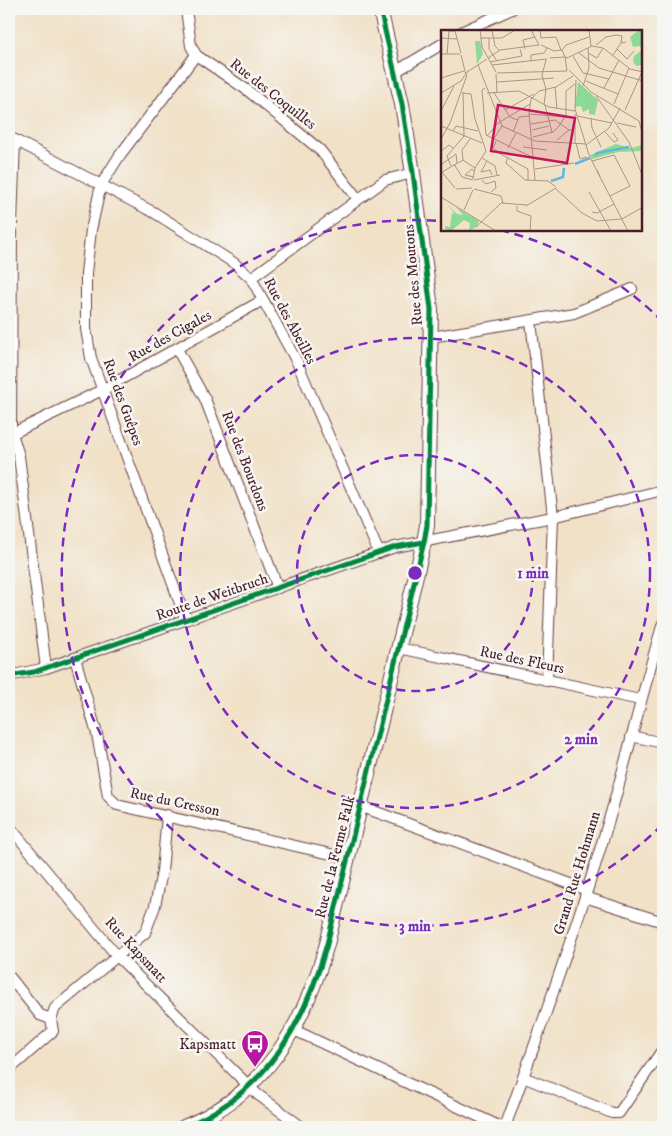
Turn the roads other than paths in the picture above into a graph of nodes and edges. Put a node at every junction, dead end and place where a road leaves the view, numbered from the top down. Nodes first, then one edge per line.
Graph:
1 (186, 9) edge
2 (380, 9) edge
3 (512, 9) edge
4 (465, 30) edge
5 (441, 45) edge
6 (196, 55) junction
7 (395, 72) junction
8 (12, 139) edge
9 (413, 173) junction
10 (101, 185) junction
11 (358, 199) junction
12 (251, 278) junction
13 (632, 289) dead end
14 (264, 300) junction
15 (531, 321) junction
16 (431, 337) junction
17 (177, 349) junction
18 (102, 390) junction
19 (11, 434) edge
20 (663, 490) edge
21 (553, 517) junction
22 (424, 542) junction
23 (379, 553) junction
24 (278, 588) junction
25 (186, 620) junction
26 (663, 623) edge
27 (399, 648) junction
28 (75, 658) junction
29 (46, 668) junction
30 (9, 676) edge
31 (547, 680) junction
32 (640, 700) junction
33 (631, 736) junction
34 (663, 743) edge
35 (360, 806) junction
36 (167, 815) junction
37 (9, 826) edge
38 (348, 858) junction
39 (586, 894) junction
40 (663, 922) edge
41 (117, 956) junction
42 (9, 976) edge
43 (51, 1018) junction
44 (294, 1030) junction
45 (663, 1049) edge
46 (9, 1070) edge
47 (523, 1078) junction
48 (250, 1086) junction
49 (184, 1127) edge
50 (302, 1127) edge
51 (503, 1127) edge

1 - 6 street
2 - 7 street, Rue des Moutons
3 - 4 street
5 - 7 street
6 - 10 street
6 - 11 street, Rue des Coquilles
7 - 9 street, Rue des Moutons
8 - 10 street, Rue des Abeilles
8 - 19 street
9 - 11 street
9 - 16 street, Rue des Moutons
10 - 12 street, Rue des Abeilles
10 - 18 street, Rue des Guêpes
11 - 12 street
12 - 14 street, Rue des Abeilles
13 - 15 street
14 - 17 street, Rue des Cigales
14 - 23 street, Rue des Abeilles
15 - 16 street
15 - 21 street
16 - 22 street, Rue des Moutons
17 - 18 street, Rue des Cigales
17 - 24 street, Rue des Bourdons
18 - 19 street, Rue des Cigales
18 - 25 street, Rue des Guêpes
19 - 29 street
20 - 21 street, Route de Weitbruch
21 - 22 street, Route de Weitbruch
21 - 31 street
22 - 23 street, Route de Weitbruch
22 - 27 street, Rue de la Ferme Falk
23 - 24 street, Route de Weitbruch
24 - 25 street, Route de Weitbruch
25 - 28 street, Route de Weitbruch
26 - 32 street, Grand Rue Hohmann
27 - 31 street, Rue des Fleurs
27 - 35 street, Rue de la Ferme Falk
28 - 29 street, Route de Weitbruch
28 - 36 street, Rue du Cresson
29 - 30 street, Route de Weitbruch
31 - 32 street, Rue des Fleurs
32 - 33 street, Grand Rue Hohmann
33 - 34 street
33 - 39 street, Grand Rue Hohmann
35 - 38 street, Rue de la Ferme Falk
35 - 39 street
36 - 38 street, Rue du Cresson
36 - 41 street
37 - 41 street, Rue Kapsmatt
38 - 44 street, Rue de la Ferme Falk
39 - 40 street
39 - 47 street, Grand Rue Hohmann
41 - 43 street
41 - 48 street, Rue Kapsmatt
42 - 43 street
43 - 46 street
44 - 48 street, Rue de la Ferme Falk
44 - 51 street
45 - 47 street
47 - 51 street, Grand Rue Hohmann
48 - 49 street, Rue de la Ferme Falk
48 - 50 street, Rue Kapsmatt

